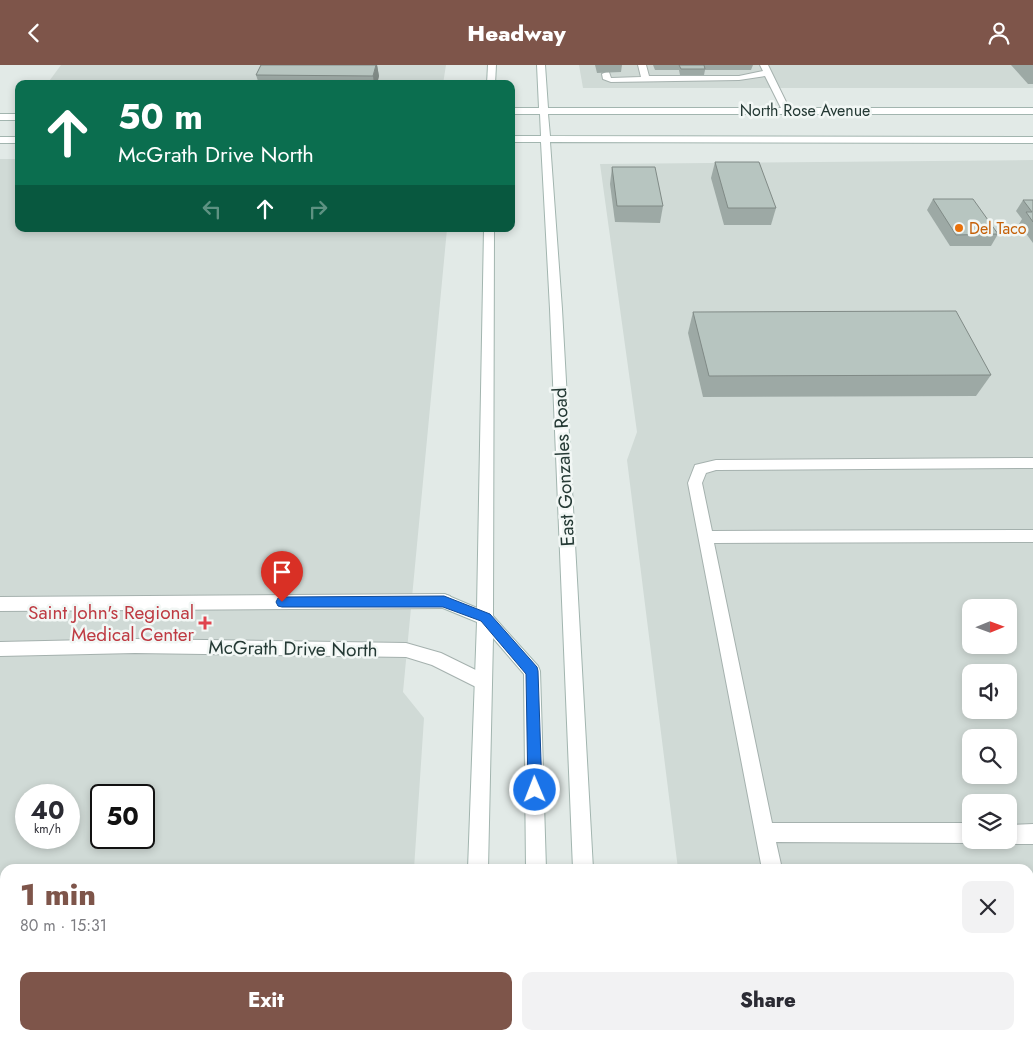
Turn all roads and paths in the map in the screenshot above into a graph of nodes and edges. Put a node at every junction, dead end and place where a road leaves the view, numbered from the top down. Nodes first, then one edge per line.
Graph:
1 (492, 65) edge
2 (540, 65) edge
3 (642, 65) edge
4 (766, 69) edge
5 (606, 74) dead end
6 (646, 79) junction
7 (492, 80) edge
8 (543, 110) junction
9 (786, 110) junction
10 (515, 111) edge
11 (1033, 111) edge
12 (0, 117) edge
13 (15, 117) edge
14 (0, 121) edge
15 (515, 139) edge
16 (544, 139) junction
17 (0, 140) edge
18 (15, 140) edge
19 (1033, 140) edge
20 (490, 232) edge
21 (1033, 463) edge
22 (1033, 536) edge
23 (706, 537) junction
24 (0, 604) edge
25 (486, 618) junction
26 (0, 649) edge
27 (484, 683) junction
28 (765, 832) junction
29 (962, 833) edge
30 (1017, 833) edge
31 (1033, 834) edge
32 (478, 864) edge
33 (536, 864) edge
34 (583, 864) edge
35 (771, 864) edge

1 - 7 main road
2 - 8 main road, East Gonzales Road
3 - 6 main road
4 - 6 main road
4 - 9 main road
5 - 6 main road
8 - 9 main road, North Rose Avenue
8 - 10 main road, North Rose Avenue
8 - 16 main road, East Gonzales Road
9 - 11 main road, North Rose Avenue
12 - 13 main road
13 - 14 main road
15 - 16 main road, North Rose Avenue
16 - 19 main road, North Rose Avenue
16 - 34 main road, East Gonzales Road
17 - 18 main road
20 - 25 main road
21 - 23 main road
22 - 23 main road
23 - 28 main road
24 - 25 main road
25 - 27 main road
25 - 33 main road
26 - 27 main road, McGrath Drive North
27 - 32 main road
28 - 29 main road
28 - 35 main road
30 - 31 main road

